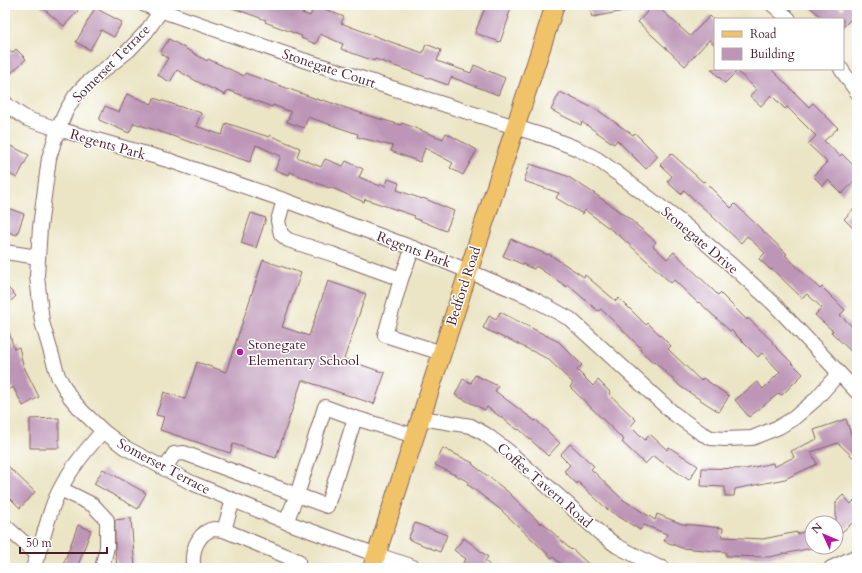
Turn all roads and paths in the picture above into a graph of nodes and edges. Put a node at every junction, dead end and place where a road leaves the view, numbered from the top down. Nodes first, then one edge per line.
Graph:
1 (145, 5) edge
2 (555, 5) edge
3 (776, 6) edge
4 (163, 8) edge
5 (788, 18) edge
6 (842, 70) edge
7 (857, 92) edge
8 (5, 103) edge
9 (515, 127) junction
10 (58, 130) junction
11 (284, 200) junction
12 (413, 248) junction
13 (5, 252) edge
14 (38, 257) junction
15 (468, 271) junction
16 (401, 279) junction
17 (442, 353) junction
18 (839, 373) junction
19 (857, 392) edge
20 (355, 418) junction
21 (421, 418) junction
22 (103, 431) junction
23 (415, 436) junction
24 (165, 469) junction
25 (61, 488) junction
26 (297, 495) junction
27 (234, 500) junction
28 (286, 522) junction
29 (5, 526) edge
30 (224, 530) junction
31 (38, 554) junction
32 (857, 556) edge
33 (298, 561) dead end
34 (375, 562) edge
35 (33, 568) edge
36 (102, 568) edge
37 (194, 568) edge
38 (415, 568) edge
39 (663, 568) edge
40 (831, 568) edge

1 - 4 street, Stonegate Court
2 - 9 main road, Bedford Road
3 - 5 street
4 - 9 street, Stonegate Court
4 - 10 street, Somerset Terrace
6 - 7 street
8 - 10 street, Regents Park
9 - 15 main road, Bedford Road
9 - 18 street, Stonegate Drive
10 - 11 street, Regents Park
10 - 14 street, Somerset Terrace
11 - 12 street, Regents Park
11 - 16 street
12 - 15 street, Regents Park
12 - 16 street
13 - 14 street
14 - 22 street, Somerset Terrace
15 - 17 main road, Bedford Road
15 - 18 street, Regents Park
16 - 17 street
17 - 21 main road, Bedford Road
18 - 19 street, Stonegate Drive
20 - 23 street
20 - 26 street
20 - 26 street
21 - 23 main road, Bedford Road
21 - 39 street, Coffee Tavern Road
22 - 24 street, Somerset Terrace
22 - 25 street
23 - 34 main road, Bedford Road
24 - 26 street
24 - 27 street, Somerset Terrace
25 - 31 street
25 - 36 street
26 - 28 street
27 - 28 street, Somerset Terrace
27 - 30 street
28 - 34 street, Somerset Terrace
29 - 31 street
30 - 33 street
30 - 37 street
31 - 35 street
32 - 40 street
34 - 38 street, Somerset Terrace

